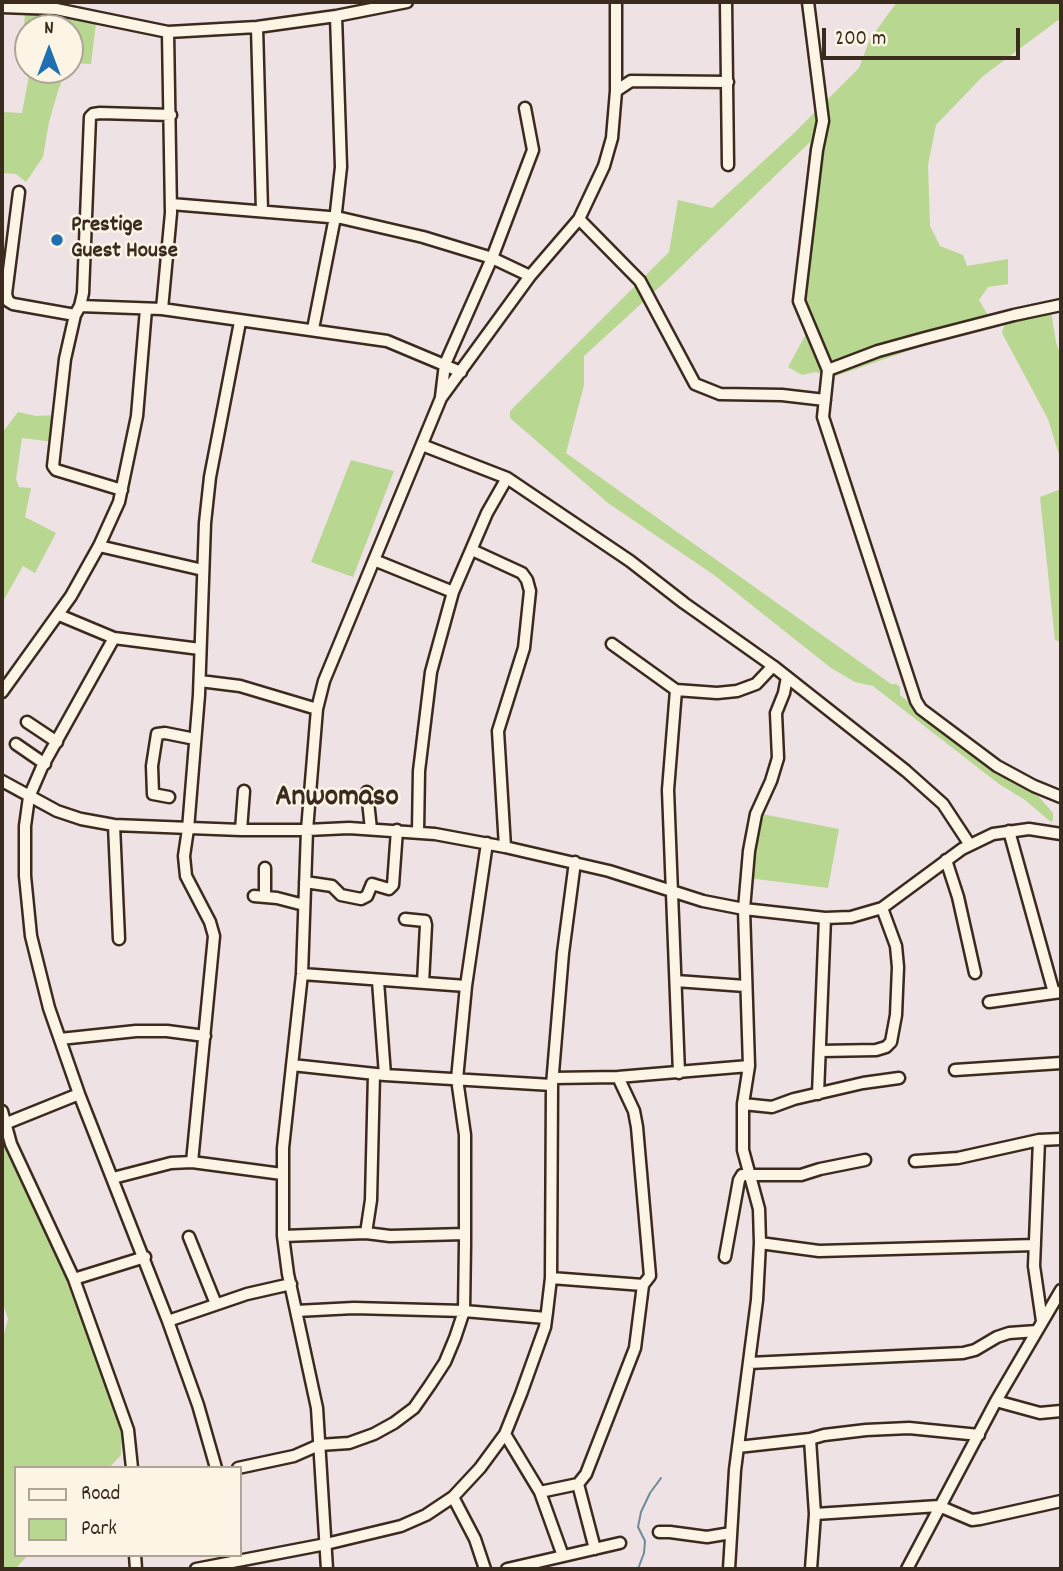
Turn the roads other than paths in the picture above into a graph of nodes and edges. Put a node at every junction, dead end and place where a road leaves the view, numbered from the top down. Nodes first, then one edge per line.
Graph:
1 (400, 2) edge
2 (616, 2) edge
3 (726, 2) edge
4 (808, 2) edge
5 (2, 7) edge
6 (336, 16) junction
7 (257, 27) junction
8 (169, 32) junction
9 (617, 70) junction
10 (631, 81) junction
11 (728, 82) junction
12 (616, 91) junction
13 (525, 108) dead end
14 (171, 115) junction
15 (728, 165) dead end
16 (19, 192) dead end
17 (171, 204) junction
18 (262, 211) junction
19 (335, 218) junction
20 (579, 219) junction
21 (492, 258) junction
22 (530, 276) junction
23 (1061, 305) edge
24 (146, 309) junction
25 (162, 309) junction
26 (78, 310) junction
27 (240, 321) junction
28 (313, 329) junction
29 (445, 364) junction
30 (828, 370) junction
31 (461, 372) junction
32 (441, 398) junction
33 (825, 400) junction
34 (422, 445) junction
35 (507, 478) junction
36 (122, 490) junction
37 (99, 547) junction
38 (472, 550) junction
39 (374, 560) junction
40 (203, 570) junction
41 (453, 592) junction
42 (59, 615) junction
43 (114, 638) junction
44 (612, 644) dead end
45 (200, 649) junction
46 (773, 666) junction
47 (787, 677) junction
48 (200, 681) junction
49 (676, 690) junction
50 (2, 692) edge
51 (317, 709) junction
52 (26, 722) dead end
53 (195, 739) junction
54 (57, 742) junction
55 (16, 744) dead end
56 (45, 764) junction
57 (2, 781) edge
58 (244, 791) dead end
59 (367, 792) dead end
60 (29, 797) junction
61 (169, 797) dead end
62 (1061, 797) edge
63 (114, 825) junction
64 (188, 829) junction
65 (371, 829) junction
66 (241, 830) junction
67 (307, 830) junction
68 (397, 830) junction
69 (1009, 831) junction
70 (418, 832) junction
71 (1061, 834) edge
72 (487, 843) junction
73 (970, 845) junction
74 (505, 847) junction
75 (946, 860) junction
76 (575, 862) junction
77 (265, 868) dead end
78 (305, 882) junction
79 (673, 893) junction
80 (304, 905) junction
81 (882, 908) junction
82 (744, 909) junction
83 (825, 918) junction
84 (405, 919) dead end
85 (119, 939) dead end
86 (975, 973) dead end
87 (302, 974) junction
88 (378, 981) junction
89 (676, 981) junction
90 (423, 983) junction
91 (466, 986) junction
92 (745, 986) junction
93 (1058, 992) edge
94 (989, 1002) dead end
95 (205, 1036) junction
96 (60, 1039) junction
97 (821, 1051) junction
98 (1061, 1063) edge
99 (292, 1065) junction
100 (749, 1066) junction
101 (955, 1069) dead end
102 (679, 1073) junction
103 (380, 1074) junction
104 (618, 1077) junction
105 (457, 1079) junction
106 (899, 1079) dead end
107 (553, 1082) junction
108 (79, 1094) junction
109 (818, 1094) junction
110 (743, 1104) junction
111 (2, 1111) edge
112 (7, 1123) junction
113 (1061, 1139) edge
114 (1039, 1140) junction
115 (865, 1160) dead end
116 (915, 1161) dead end
117 (192, 1162) junction
118 (748, 1173) junction
119 (282, 1174) junction
120 (113, 1178) junction
121 (366, 1233) junction
122 (465, 1234) junction
123 (283, 1236) junction
124 (189, 1237) dead end
125 (760, 1243) junction
126 (1035, 1245) junction
127 (145, 1256) junction
128 (725, 1257) dead end
129 (551, 1278) junction
130 (74, 1279) junction
131 (290, 1284) junction
132 (643, 1285) junction
133 (1061, 1292) edge
134 (216, 1304) junction
135 (296, 1311) junction
136 (464, 1311) junction
137 (546, 1318) junction
138 (169, 1321) junction
139 (1039, 1326) junction
140 (749, 1363) junction
141 (996, 1401) junction
142 (1061, 1411) edge
143 (505, 1434) junction
144 (979, 1436) junction
145 (810, 1440) junction
146 (319, 1445) junction
147 (738, 1447) junction
148 (132, 1466) edge
149 (215, 1466) edge
150 (242, 1467) edge
151 (578, 1483) junction
152 (540, 1492) junction
153 (453, 1497) junction
154 (1061, 1501) edge
155 (939, 1506) junction
156 (814, 1514) junction
157 (659, 1532) dead end
158 (731, 1533) junction
159 (620, 1543) dead end
160 (326, 1544) junction
161 (595, 1549) junction
162 (563, 1556) junction
163 (230, 1563) edge
164 (196, 1569) edge
165 (327, 1569) edge
166 (485, 1569) edge
167 (507, 1569) edge
168 (729, 1569) edge
169 (811, 1569) edge
170 (908, 1569) edge

1 - 6 street
2 - 9 street
3 - 11 street
4 - 30 street
5 - 8 street
6 - 7 street
6 - 19 street
7 - 8 street
7 - 18 street
8 - 14 street
9 - 10 street
9 - 12 street
10 - 11 street
10 - 12 street
11 - 15 street
12 - 20 street
13 - 21 street
14 - 17 street
14 - 26 street
16 - 26 street
17 - 18 street
17 - 25 street
18 - 19 street
19 - 21 street
19 - 28 street
20 - 22 street
20 - 33 street
21 - 22 street
21 - 29 street
22 - 31 street
23 - 30 street
24 - 25 street
24 - 26 street
24 - 36 street
25 - 27 street
26 - 36 street
27 - 28 street
27 - 40 street
28 - 29 street
29 - 31 street
29 - 32 street
30 - 33 street
31 - 32 street
32 - 34 street
33 - 62 street
34 - 35 street
34 - 39 street
35 - 38 street
35 - 46 street
36 - 37 street
37 - 40 street
37 - 42 street
38 - 41 street
38 - 74 street
39 - 41 street
39 - 51 street
40 - 45 street
41 - 70 street
42 - 43 street
42 - 50 street
43 - 45 street
43 - 54 street
44 - 49 street
45 - 48 street
46 - 47 street
46 - 49 street
47 - 73 street
47 - 82 street
48 - 51 street
48 - 53 street
49 - 79 street
51 - 67 street
52 - 54 street
53 - 61 street
53 - 64 street
54 - 56 street
55 - 56 street
56 - 60 street
57 - 60 street
58 - 66 street
59 - 65 street
60 - 63 street
60 - 96 street
63 - 64 street
63 - 85 street
64 - 66 street
64 - 95 street
65 - 67 street
65 - 68 street
66 - 67 street
67 - 78 street
68 - 70 street
68 - 78 street
69 - 71 street
69 - 73 street
69 - 93 street
70 - 72 street
72 - 74 street
72 - 91 street
73 - 75 street
74 - 76 street
75 - 81 street
75 - 86 street
76 - 79 street
76 - 107 street
77 - 80 street
78 - 80 street
79 - 82 street
79 - 89 street
80 - 87 street
81 - 83 street
81 - 97 street
82 - 83 street
82 - 92 street
83 - 97 street
84 - 90 street
87 - 88 street
87 - 99 street
88 - 90 street
88 - 103 street
89 - 92 street
89 - 102 street
90 - 91 street
91 - 105 street
92 - 100 street
93 - 94 street
95 - 96 street
95 - 117 street
96 - 108 street
97 - 109 street
98 - 101 street
99 - 103 street
99 - 119 street
100 - 102 street
100 - 110 street
102 - 104 street
103 - 105 street
103 - 121 street
104 - 107 street
104 - 132 street
105 - 107 street
105 - 122 street
106 - 109 street
107 - 129 street
108 - 112 street
108 - 120 street
109 - 110 street
110 - 118 street
111 - 112 street
112 - 130 street
113 - 114 street
114 - 116 street
114 - 126 street
115 - 118 street
117 - 119 street
117 - 120 street
118 - 125 street
118 - 128 street
119 - 123 street
120 - 127 street
121 - 122 street
121 - 123 street
122 - 136 street
123 - 131 street
124 - 134 street
125 - 126 street
125 - 140 street
126 - 139 street
127 - 130 street
127 - 138 street
129 - 132 street
129 - 137 street
130 - 148 street
131 - 134 street
131 - 135 street
132 - 151 street
133 - 139 street
134 - 138 street
135 - 136 street
135 - 146 street
136 - 137 street
136 - 146 street
137 - 143 street
138 - 149 street
139 - 140 street
139 - 141 street
140 - 147 street
141 - 142 street
141 - 144 street
143 - 152 street
143 - 153 street
144 - 145 street
144 - 155 street
145 - 147 street
145 - 156 street
146 - 150 street
146 - 160 street
147 - 158 street
151 - 152 street
151 - 161 street
152 - 162 street
153 - 160 street
153 - 166 street
154 - 155 street
155 - 156 street
155 - 170 street
156 - 169 street
157 - 158 street
158 - 168 street
159 - 161 street
160 - 163 street
160 - 165 street
161 - 162 street
162 - 167 street
163 - 164 street

